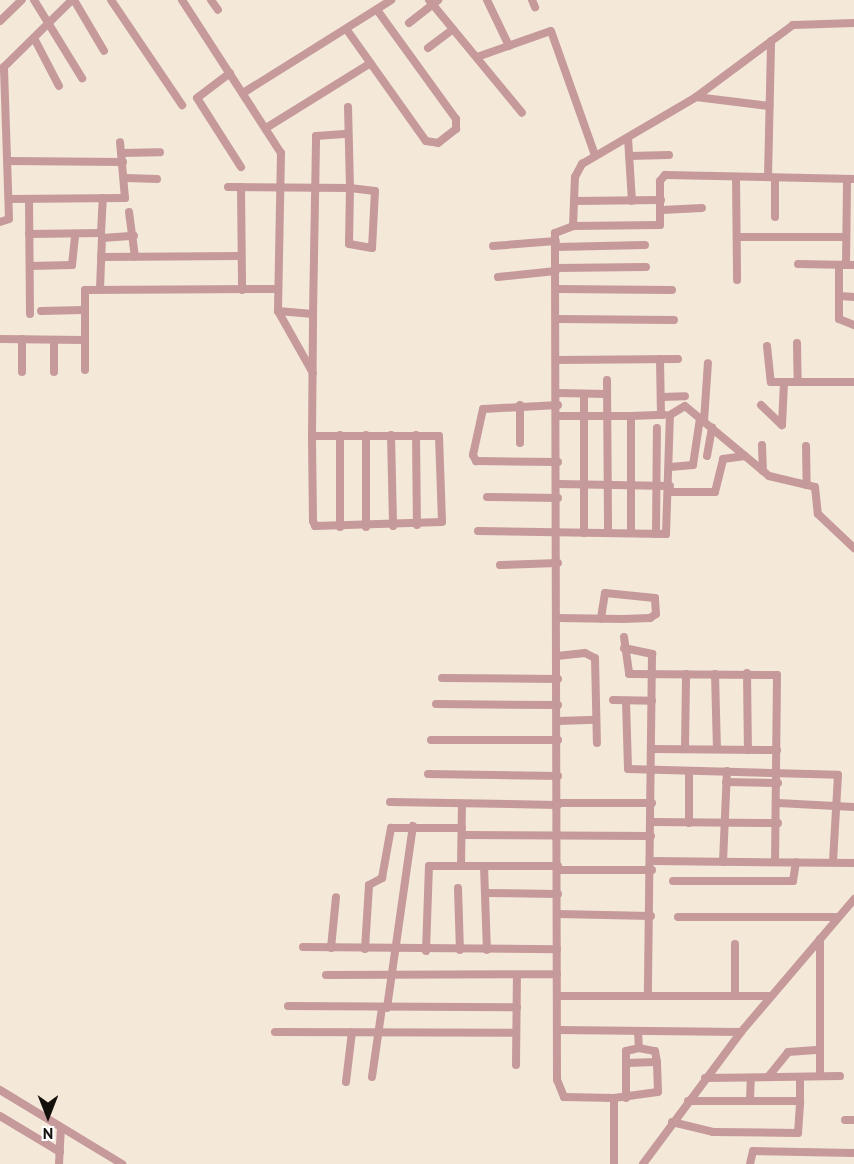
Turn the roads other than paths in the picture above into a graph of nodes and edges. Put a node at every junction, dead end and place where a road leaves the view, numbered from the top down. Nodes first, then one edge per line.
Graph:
1 (22, 0) edge
2 (34, 0) edge
3 (73, 0) edge
4 (111, 0) edge
5 (182, 0) edge
6 (211, 0) edge
7 (391, 0) edge
8 (487, 0) edge
9 (434, 2) edge
10 (218, 10) dead end
11 (377, 10) junction
12 (0, 21) edge
13 (50, 21) junction
14 (409, 23) dead end
15 (854, 23) edge
16 (453, 29) junction
17 (347, 30) junction
18 (34, 38) junction
19 (771, 41) junction
20 (509, 46) junction
21 (428, 48) dead end
22 (104, 51) dead end
23 (477, 57) junction
24 (371, 63) junction
25 (2, 69) edge
26 (230, 73) junction
27 (82, 78) dead end
28 (59, 86) dead end
29 (243, 93) junction
30 (696, 97) junction
31 (182, 105) dead end
32 (769, 106) junction
33 (348, 107) dead end
34 (522, 113) dead end
35 (266, 128) junction
36 (348, 134) junction
37 (628, 138) junction
38 (120, 142) dead end
39 (160, 152) dead end
40 (669, 154) dead end
41 (594, 155) junction
42 (629, 156) junction
43 (122, 158) junction
44 (6, 159) edge
45 (241, 167) dead end
46 (736, 177) junction
47 (126, 178) junction
48 (157, 178) dead end
49 (771, 178) junction
50 (850, 179) edge
51 (228, 187) dead end
52 (241, 187) junction
53 (281, 188) junction
54 (317, 188) junction
55 (350, 188) junction
56 (103, 198) junction
57 (9, 199) junction
58 (29, 200) junction
59 (574, 201) junction
60 (632, 201) junction
61 (662, 205) junction
62 (702, 208) dead end
63 (129, 212) dead end
64 (775, 217) dead end
65 (0, 222) edge
66 (573, 226) junction
67 (29, 234) junction
68 (75, 235) junction
69 (134, 236) junction
70 (737, 237) junction
71 (846, 237) junction
72 (556, 244) junction
73 (645, 245) dead end
74 (493, 246) dead end
75 (101, 256) junction
76 (241, 256) junction
77 (135, 257) junction
78 (798, 264) dead end
79 (846, 265) edge
80 (30, 266) junction
81 (646, 267) dead end
82 (556, 269) junction
83 (498, 277) dead end
84 (737, 279) dead end
85 (100, 289) junction
86 (278, 289) junction
87 (556, 289) junction
88 (242, 290) junction
89 (672, 290) dead end
90 (840, 296) junction
91 (854, 297) edge
92 (83, 310) junction
93 (41, 311) dead end
94 (278, 311) junction
95 (30, 314) dead end
96 (313, 314) junction
97 (557, 319) junction
98 (674, 320) dead end
99 (854, 325) edge
100 (0, 339) edge
101 (22, 339) junction
102 (54, 339) junction
103 (84, 340) junction
104 (797, 344) dead end
105 (768, 346) dead end
106 (660, 359) junction
107 (678, 359) dead end
108 (557, 360) junction
109 (708, 363) dead end
110 (85, 370) dead end
111 (22, 372) dead end
112 (54, 372) dead end
113 (313, 373) junction
114 (607, 381) dead end
115 (798, 382) junction
116 (854, 382) edge
117 (784, 383) junction
118 (558, 393) junction
119 (584, 394) junction
120 (607, 394) junction
121 (685, 396) dead end
122 (661, 397) junction
123 (520, 405) junction
124 (558, 405) junction
125 (761, 405) dead end
126 (665, 415) junction
127 (558, 416) junction
128 (631, 416) junction
129 (584, 417) junction
130 (607, 417) junction
131 (706, 422) junction
132 (657, 428) dead end
133 (340, 435) junction
134 (366, 435) junction
135 (391, 435) junction
136 (416, 435) junction
137 (312, 436) junction
138 (520, 443) dead end
139 (762, 445) dead end
140 (806, 446) dead end
141 (707, 456) dead end
142 (745, 456) junction
143 (558, 462) junction
144 (670, 467) junction
145 (763, 471) junction
146 (558, 484) junction
147 (584, 484) junction
148 (607, 485) junction
149 (807, 485) junction
150 (631, 486) junction
151 (656, 486) junction
152 (670, 489) junction
153 (487, 497) dead end
154 (558, 498) junction
155 (417, 525) junction
156 (393, 526) junction
157 (340, 527) junction
158 (366, 527) junction
159 (478, 531) dead end
160 (558, 532) junction
161 (584, 533) junction
162 (608, 533) junction
163 (631, 533) junction
164 (656, 534) junction
165 (854, 548) edge
166 (558, 563) junction
167 (500, 565) dead end
168 (557, 618) junction
169 (601, 619) junction
170 (624, 637) dead end
171 (624, 648) junction
172 (557, 656) junction
173 (747, 673) junction
174 (652, 674) junction
175 (686, 674) junction
176 (715, 674) junction
177 (442, 678) dead end
178 (558, 679) junction
179 (613, 700) dead end
180 (626, 701) junction
181 (652, 701) junction
182 (436, 704) dead end
183 (558, 705) junction
184 (596, 720) junction
185 (558, 721) junction
186 (431, 740) dead end
187 (558, 740) junction
188 (597, 744) dead end
189 (652, 749) junction
190 (685, 749) junction
191 (717, 749) junction
192 (747, 750) junction
193 (777, 750) junction
194 (652, 771) junction
195 (688, 771) junction
196 (728, 771) junction
197 (778, 772) junction
198 (428, 774) dead end
199 (558, 776) junction
200 (726, 782) junction
201 (778, 783) junction
202 (390, 802) dead end
203 (652, 803) junction
204 (778, 803) junction
205 (462, 804) junction
206 (558, 804) junction
207 (838, 807) junction
208 (854, 807) edge
209 (652, 822) junction
210 (689, 823) junction
211 (777, 823) junction
212 (724, 824) junction
213 (412, 826) junction
214 (462, 831) junction
215 (558, 835) junction
216 (651, 836) junction
217 (723, 862) junction
218 (775, 862) junction
219 (796, 862) junction
220 (833, 862) junction
221 (854, 863) edge
222 (461, 866) junction
223 (484, 866) junction
224 (652, 866) junction
225 (558, 868) junction
226 (673, 880) dead end
227 (459, 888) dead end
228 (485, 893) junction
229 (558, 894) junction
230 (336, 897) dead end
231 (854, 899) edge
232 (558, 914) junction
233 (651, 916) junction
234 (678, 917) dead end
235 (837, 917) junction
236 (820, 939) junction
237 (735, 945) dead end
238 (303, 947) dead end
239 (331, 948) junction
240 (365, 949) junction
241 (557, 949) junction
242 (392, 950) junction
243 (460, 950) junction
244 (487, 950) junction
245 (426, 951) junction
246 (557, 974) junction
247 (326, 975) dead end
248 (388, 975) junction
249 (517, 975) junction
250 (557, 996) junction
251 (648, 996) junction
252 (735, 996) junction
253 (770, 996) junction
254 (288, 1006) dead end
255 (385, 1008) junction
256 (517, 1008) junction
257 (558, 1030) junction
258 (638, 1030) junction
259 (275, 1032) dead end
260 (352, 1032) junction
261 (378, 1032) junction
262 (741, 1032) junction
263 (516, 1033) junction
264 (639, 1048) junction
265 (820, 1050) junction
266 (657, 1062) junction
267 (626, 1063) junction
268 (516, 1065) dead end
269 (820, 1076) junction
270 (840, 1076) dead end
271 (372, 1077) dead end
272 (768, 1077) junction
273 (800, 1077) junction
274 (705, 1078) junction
275 (751, 1078) junction
276 (346, 1082) dead end
277 (0, 1090) edge
278 (614, 1098) junction
279 (626, 1098) junction
280 (688, 1101) junction
281 (750, 1101) junction
282 (800, 1101) junction
283 (0, 1116) edge
284 (672, 1122) junction
285 (61, 1128) junction
286 (60, 1152) junction
287 (852, 1153) edge
288 (60, 1163) edge
289 (122, 1164) edge
290 (615, 1164) edge
291 (643, 1164) edge
292 (750, 1164) edge
293 (850, 1164) edge

1 - 12 street
2 - 13 street
3 - 13 street
3 - 22 street
4 - 31 street
5 - 26 street
6 - 10 street
7 - 11 street
8 - 20 street
9 - 14 street
9 - 16 street
11 - 17 street
11 - 24 street
13 - 18 street
13 - 27 street
15 - 19 street
16 - 21 street
16 - 23 street
17 - 24 street
17 - 29 street
18 - 25 street
18 - 28 street
19 - 30 street
19 - 32 street
20 - 23 street
20 - 41 street
23 - 34 street
24 - 35 street
25 - 44 street
26 - 29 street
26 - 45 street
29 - 35 street
30 - 32 street
30 - 37 street
32 - 49 street
33 - 36 street
35 - 53 street
36 - 54 street
36 - 55 street
37 - 41 street
37 - 42 street
38 - 43 street
39 - 43 street
40 - 42 street
41 - 59 street
42 - 60 street
43 - 44 street
43 - 47 street
44 - 57 street
46 - 49 street
46 - 61 street
46 - 70 street
47 - 48 street
47 - 56 street
49 - 50 street
49 - 64 street
50 - 71 street
51 - 52 street
52 - 53 street
52 - 76 street
53 - 54 street
53 - 86 street
54 - 55 street
54 - 96 street
55 - 55 street
56 - 58 street
56 - 68 street
57 - 58 street
57 - 65 street
58 - 67 street
59 - 60 street
59 - 66 street
60 - 61 street
61 - 62 street
61 - 66 street
63 - 69 street
66 - 72 street
67 - 68 street
67 - 80 street
68 - 80 street
69 - 75 street
69 - 77 street
70 - 71 street
70 - 84 street
71 - 79 street
72 - 73 street
72 - 74 street
72 - 82 street
75 - 77 street
75 - 85 street
76 - 77 street
76 - 88 street
78 - 79 street
79 - 90 street
80 - 95 street
81 - 82 street
82 - 83 street
82 - 87 street
85 - 88 street
85 - 92 street
86 - 88 street
86 - 94 street
87 - 89 street
87 - 97 street
90 - 91 street
90 - 99 street
92 - 93 street
92 - 103 street
94 - 96 street
94 - 113 street
96 - 113 street
97 - 98 street
97 - 108 street
100 - 101 street
101 - 102 street
101 - 111 street
102 - 103 street
102 - 112 street
103 - 110 street
104 - 115 street
105 - 117 street
106 - 107 street
106 - 108 street
106 - 122 street
108 - 118 street
109 - 131 street
113 - 137 street
114 - 120 street
115 - 116 street
115 - 117 street
117 - 125 street
118 - 119 street
118 - 124 street
119 - 120 street
119 - 129 street
120 - 130 street
121 - 122 street
122 - 126 street
123 - 124 street
123 - 138 street
123 - 143 street
124 - 127 street
126 - 128 street
126 - 131 street
126 - 144 street
127 - 129 street
127 - 143 street
128 - 130 street
128 - 150 street
129 - 130 street
129 - 147 street
130 - 148 street
131 - 141 street
131 - 142 street
131 - 144 street
132 - 151 street
133 - 134 street
133 - 137 street
133 - 157 street
134 - 135 street
134 - 158 street
135 - 136 street
135 - 156 street
136 - 155 street
136 - 155 street
137 - 157 street
139 - 145 street
140 - 149 street
142 - 145 street
142 - 152 street
143 - 146 street
144 - 152 street
145 - 149 street
146 - 147 street
146 - 154 street
147 - 148 street
147 - 161 street
148 - 150 street
148 - 162 street
149 - 165 street
150 - 151 street
150 - 163 street
151 - 152 street
151 - 164 street
152 - 164 street
153 - 154 street
154 - 160 street
155 - 156 street
156 - 158 street
157 - 158 street
159 - 160 street
160 - 161 street
160 - 166 street
161 - 162 street
162 - 163 street
163 - 164 street
166 - 167 street
166 - 168 street
168 - 169 street
168 - 172 street
169 - 169 street
170 - 171 street
171 - 174 street
171 - 174 street
172 - 178 street
172 - 184 street
173 - 176 street
173 - 192 street
173 - 193 street
174 - 175 street
174 - 181 street
175 - 176 street
175 - 190 street
176 - 191 street
177 - 178 street
178 - 183 street
179 - 180 street
180 - 181 street
180 - 194 street
181 - 189 street
182 - 183 street
183 - 185 street
184 - 185 street
184 - 188 street
185 - 187 street
186 - 187 street
187 - 199 street
189 - 190 street
189 - 194 street
190 - 191 street
191 - 192 street
192 - 193 street
193 - 197 street
194 - 195 street
194 - 203 street
195 - 196 street
195 - 210 street
196 - 197 street
196 - 200 street
197 - 201 street
197 - 207 street
198 - 199 street
199 - 206 street
200 - 201 street
200 - 212 street
201 - 204 street
202 - 205 street
203 - 206 street
203 - 209 street
204 - 207 street
204 - 211 street
205 - 206 street
205 - 214 street
206 - 215 street
207 - 208 street
207 - 220 street
209 - 210 street
209 - 216 street
210 - 212 street
211 - 212 street
211 - 218 street
212 - 217 street
213 - 214 street
213 - 240 street
213 - 242 street
214 - 215 street
214 - 222 street
215 - 216 street
215 - 225 street
216 - 224 street
217 - 218 street
217 - 224 street
218 - 219 street
219 - 220 street
219 - 226 street
220 - 221 street
222 - 223 street
222 - 245 street
223 - 225 street
223 - 228 street
224 - 225 street
224 - 233 street
225 - 229 street
227 - 243 street
228 - 229 street
228 - 244 street
229 - 232 street
230 - 239 street
231 - 235 street
232 - 233 street
232 - 241 street
233 - 251 street
234 - 235 street
235 - 236 street
236 - 253 street
236 - 265 street
237 - 252 street
238 - 239 street
239 - 240 street
240 - 242 street
241 - 244 street
241 - 246 street
242 - 245 street
242 - 248 street
243 - 244 street
243 - 245 street
246 - 249 street
246 - 250 street
247 - 248 street
248 - 249 street
248 - 255 street
249 - 256 street
250 - 251 street
250 - 257 street
251 - 252 street
252 - 253 street
253 - 262 street
254 - 255 street
255 - 256 street
255 - 261 street
256 - 263 street
257 - 258 street
257 - 278 street
258 - 262 street
258 - 264 street
259 - 260 street
260 - 261 street
260 - 276 street
261 - 263 street
261 - 271 street
262 - 274 street
263 - 268 street
264 - 266 street
264 - 267 street
265 - 269 street
265 - 272 street
266 - 267 street
266 - 279 street
267 - 279 street
269 - 270 street
269 - 273 street
272 - 273 street
272 - 275 street
273 - 282 street
274 - 275 street
274 - 280 street
275 - 281 street
277 - 285 street
278 - 279 street
278 - 290 street
280 - 281 street
280 - 284 street
281 - 282 street
282 - 284 street
283 - 286 street
284 - 291 street
285 - 286 street
285 - 289 street
286 - 288 street
287 - 292 street
287 - 293 street

